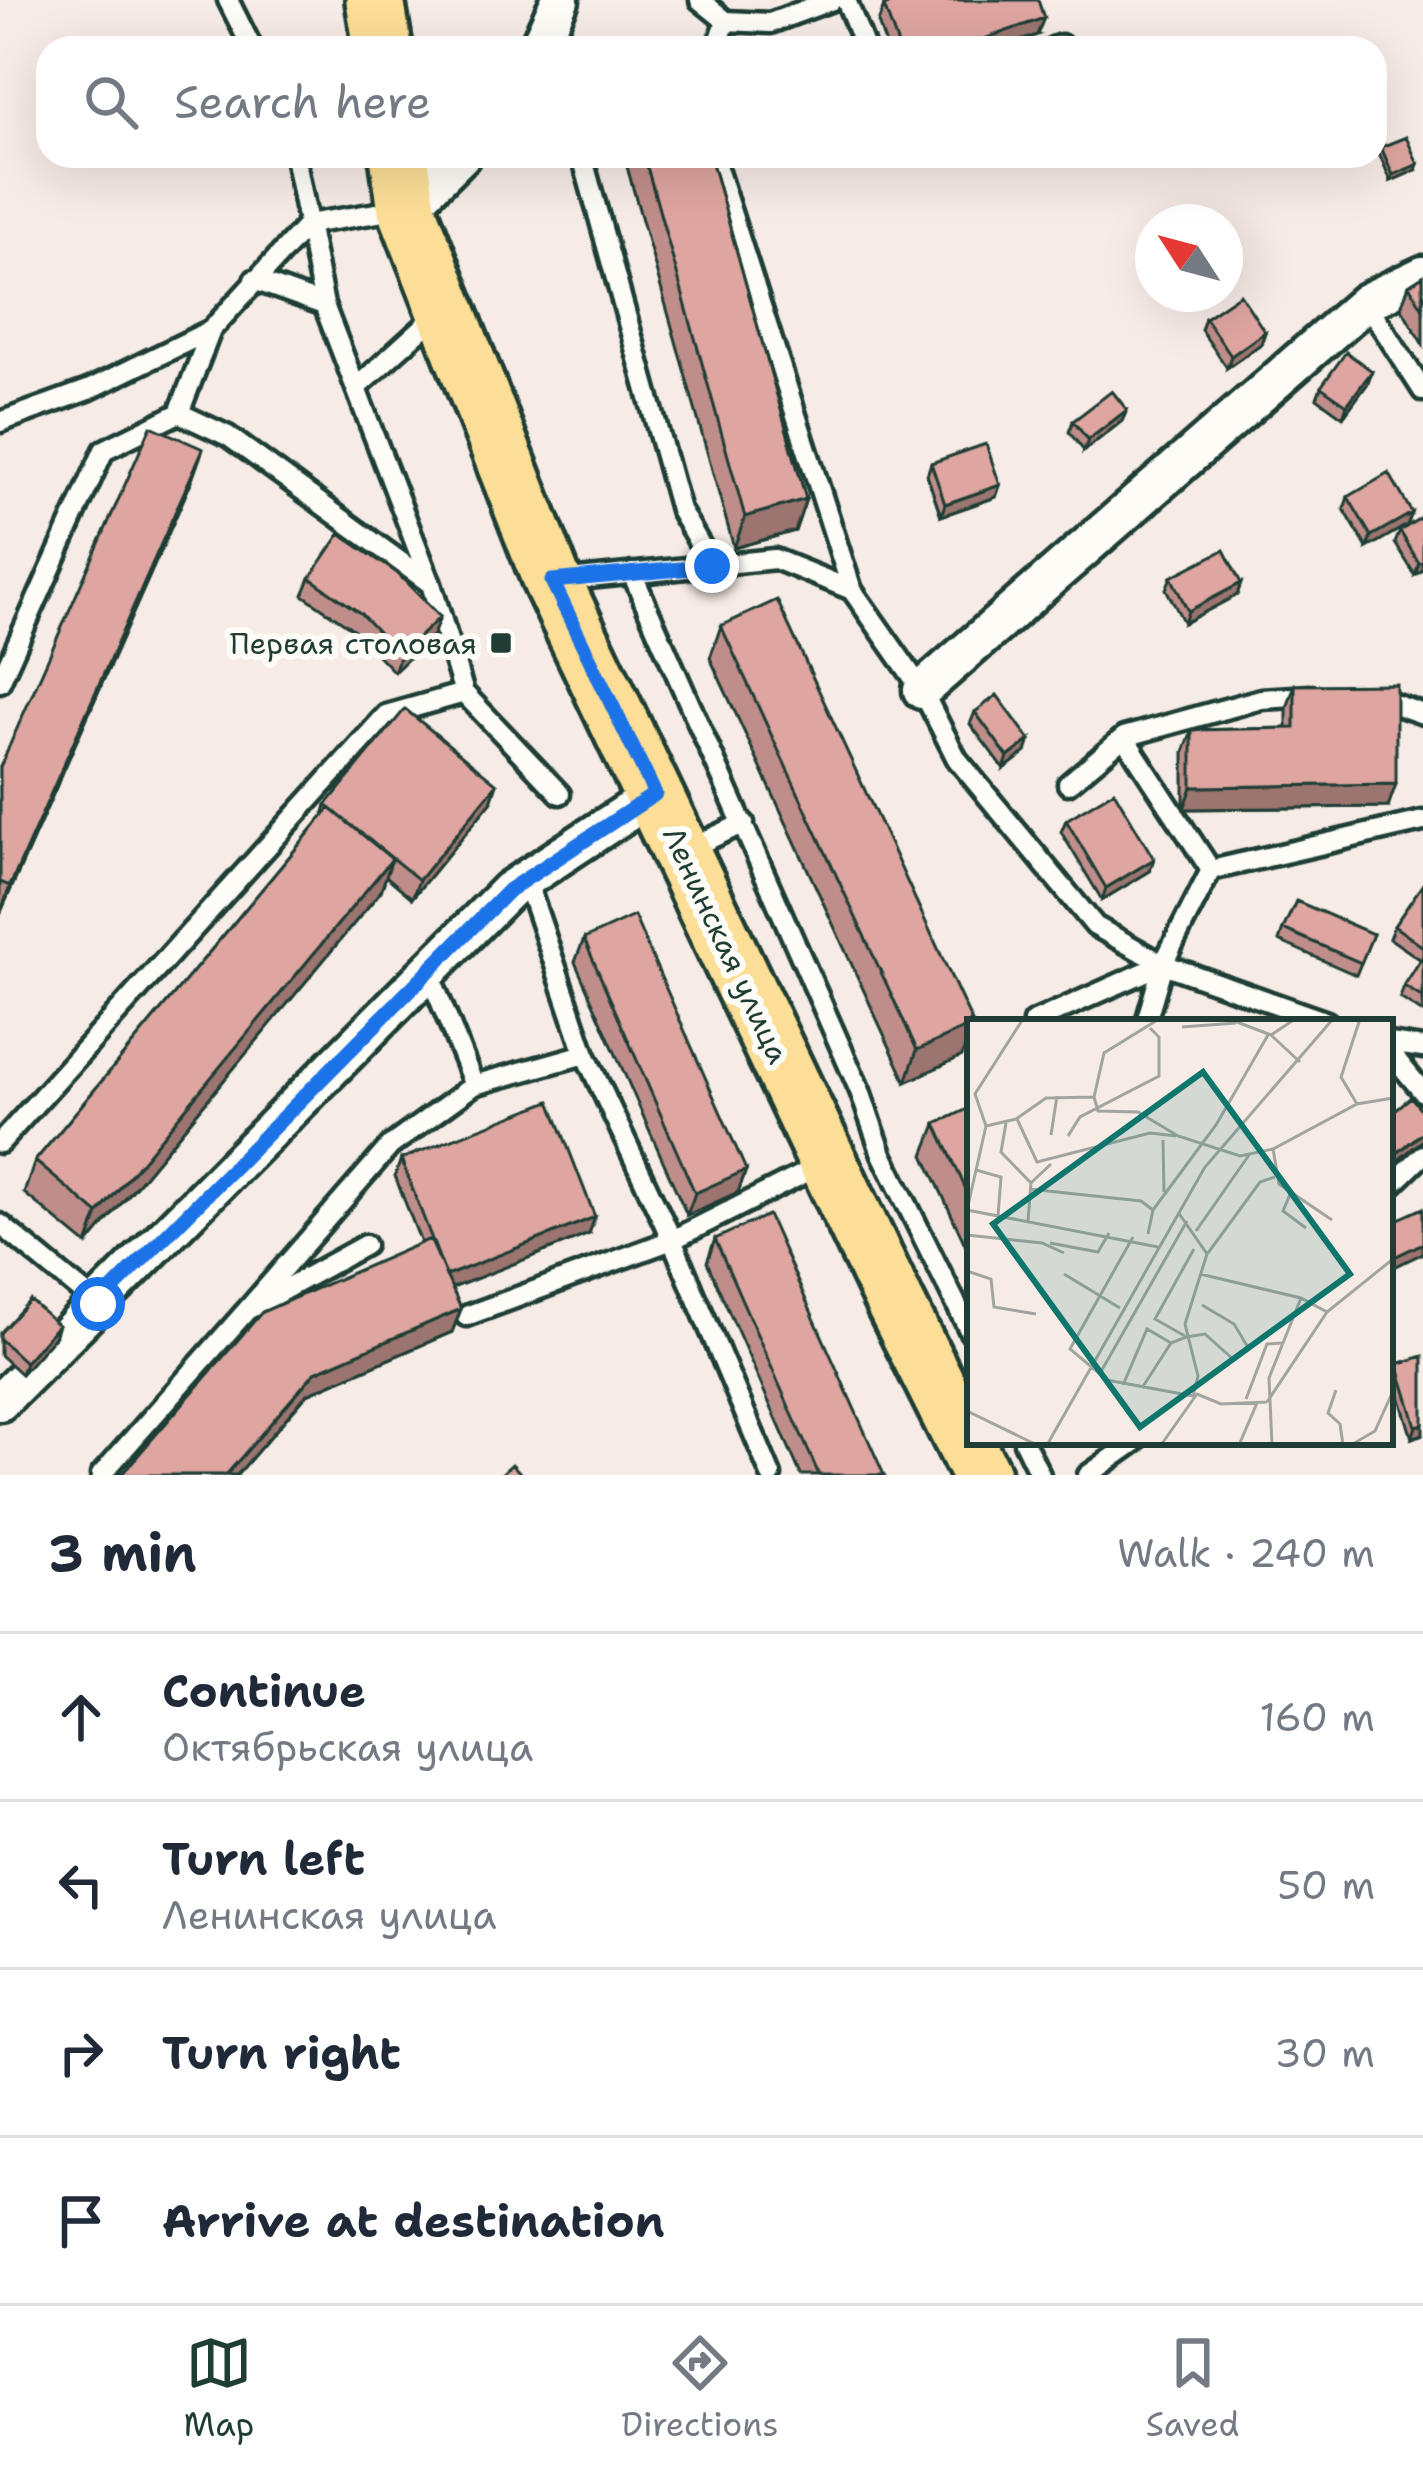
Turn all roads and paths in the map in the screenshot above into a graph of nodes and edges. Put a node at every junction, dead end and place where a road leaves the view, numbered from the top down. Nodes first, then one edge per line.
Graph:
1 (228, 0) edge
2 (375, 0) edge
3 (560, 0) edge
4 (700, 0) edge
5 (832, 0) edge
6 (846, 0) edge
7 (726, 21) junction
8 (247, 36) edge
9 (380, 36) edge
10 (544, 36) edge
11 (721, 36) edge
12 (861, 36) edge
13 (297, 168) edge
14 (434, 168) edge
15 (585, 168) edge
16 (717, 168) edge
17 (403, 182) edge
18 (308, 224) junction
19 (1423, 275) edge
20 (254, 280) junction
21 (1366, 302) junction
22 (324, 305) junction
23 (443, 309) junction
24 (211, 330) junction
25 (356, 388) junction
26 (1423, 391) edge
27 (179, 413) junction
28 (0, 422) edge
29 (712, 566) junction
30 (632, 573) junction
31 (552, 581) junction
32 (431, 584) junction
33 (852, 590) junction
34 (0, 682) edge
35 (922, 690) junction
36 (464, 693) junction
37 (1423, 714) edge
38 (1124, 737) junction
39 (1068, 784) dead end
40 (560, 794) dead end
41 (655, 794) junction
42 (1423, 821) edge
43 (743, 823) junction
44 (682, 852) junction
45 (1211, 870) junction
46 (525, 876) junction
47 (1163, 964) junction
48 (428, 970) junction
49 (1040, 1019) edge
50 (1147, 1019) edge
51 (1319, 1019) edge
52 (1393, 1043) edge
53 (1423, 1048) edge
54 (585, 1054) junction
55 (1393, 1056) edge
56 (474, 1085) junction
57 (1423, 1092) edge
58 (0, 1143) edge
59 (1423, 1155) edge
60 (809, 1171) dead end
61 (1393, 1184) edge
62 (0, 1225) edge
63 (672, 1240) junction
64 (365, 1245) dead end
65 (98, 1304) junction
66 (248, 1310) junction
67 (466, 1316) dead end
68 (967, 1326) edge
69 (0, 1402) edge
70 (1025, 1445) edge
71 (1131, 1445) edge
72 (101, 1475) edge
73 (771, 1475) edge
74 (981, 1475) edge
75 (1040, 1475) edge
76 (1088, 1475) edge

1 - 8 lane
2 - 9 main road
3 - 10 street
4 - 7 lane
5 - 7 lane
6 - 12 lane
7 - 11 lane
13 - 18 lane
14 - 17 street
15 - 29 lane
16 - 33 lane
17 - 18 lane
17 - 23 main road, Ленинская улица
18 - 20 lane
18 - 22 lane
19 - 21 street
20 - 22 lane
20 - 24 lane
21 - 26 lane
21 - 35 street
22 - 25 lane
23 - 25 lane
23 - 31 main road, Ленинская улица
24 - 27 lane
24 - 28 lane
25 - 32 lane
27 - 32 lane
27 - 34 lane
29 - 30 lane
29 - 33 lane
30 - 31 lane
30 - 43 lane
31 - 41 main road, Ленинская улица
32 - 36 lane
33 - 35 lane
35 - 47 lane
36 - 40 lane
36 - 58 lane
37 - 38 lane
38 - 39 lane
38 - 45 lane
41 - 44 main road, Ленинская улица
41 - 46 street
42 - 45 lane
43 - 44 lane
43 - 68 lane
44 - 74 main road, Ленинская улица
45 - 47 lane
46 - 48 street
46 - 54 lane
47 - 49 lane
47 - 50 lane
47 - 51 lane
48 - 56 lane
48 - 65 street
52 - 53 lane
54 - 56 lane
54 - 63 lane
55 - 57 lane
56 - 66 lane
59 - 61 lane
60 - 63 lane
62 - 65 lane
63 - 67 lane
63 - 73 lane
64 - 66 lane
65 - 69 street
66 - 72 lane
70 - 75 lane
71 - 76 lane

